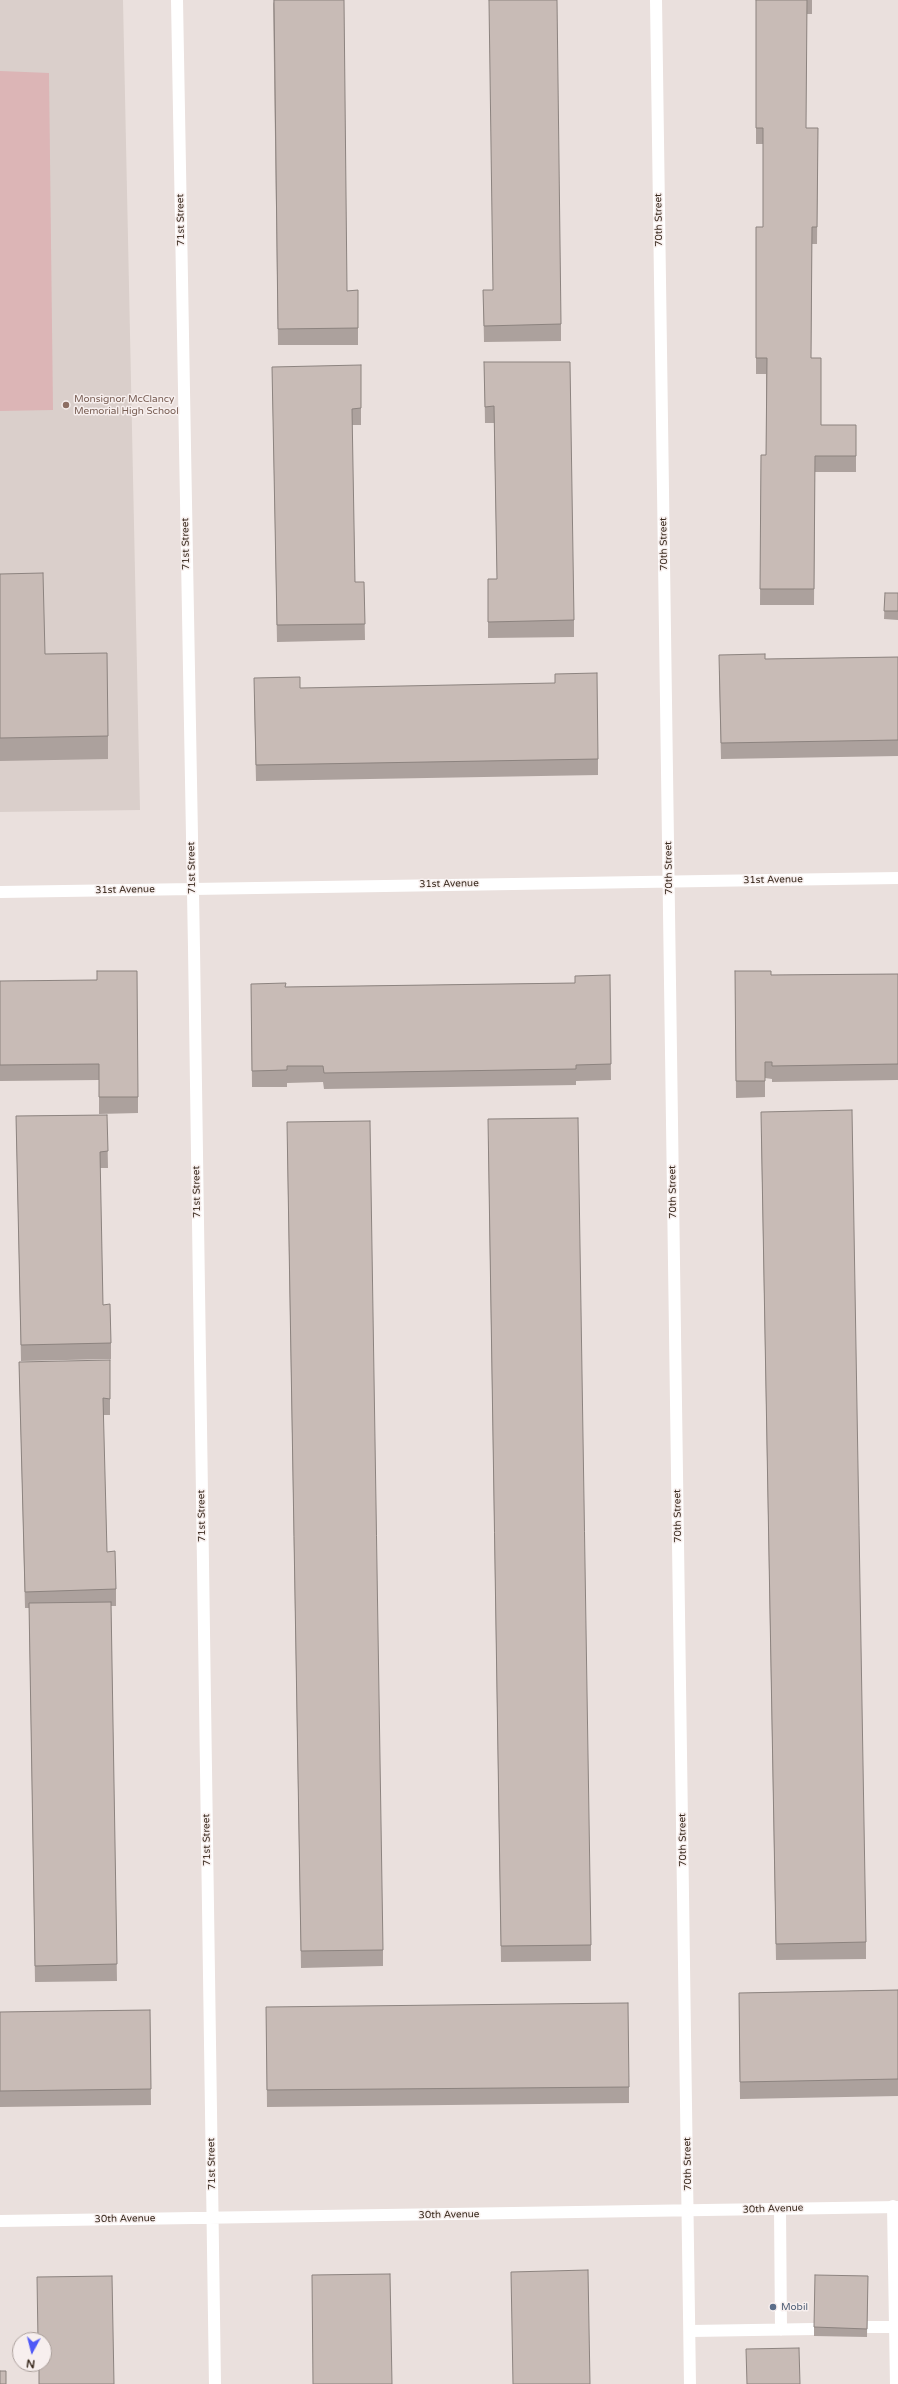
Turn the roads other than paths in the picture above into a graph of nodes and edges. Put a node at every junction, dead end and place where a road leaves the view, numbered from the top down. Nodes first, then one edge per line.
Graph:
1 (177, 0) edge
2 (656, 0) edge
3 (898, 878) edge
4 (669, 881) junction
5 (192, 889) junction
6 (0, 892) edge
7 (895, 2207) edge
8 (780, 2209) junction
9 (688, 2211) junction
10 (213, 2218) junction
11 (0, 2221) edge
12 (867, 2327) edge
13 (894, 2327) junction
14 (814, 2328) edge
15 (781, 2330) junction
16 (690, 2331) junction
17 (215, 2384) edge
18 (690, 2384) edge
19 (896, 2384) edge

1 - 5 street, 71st Street
2 - 4 street, 70th Street
3 - 4 street, 31st Avenue
4 - 5 street, 31st Avenue
4 - 9 street, 70th Street
5 - 6 street, 31st Avenue
5 - 10 street, 71st Street
7 - 8 street, 30th Avenue
7 - 13 street
8 - 9 street, 30th Avenue
8 - 15 street
9 - 10 street, 30th Avenue
9 - 16 street, 70th Street
10 - 11 street, 30th Avenue
10 - 17 street, 71st Street
12 - 13 street
13 - 19 street
14 - 15 street
15 - 16 street
16 - 18 street, 70th Street

